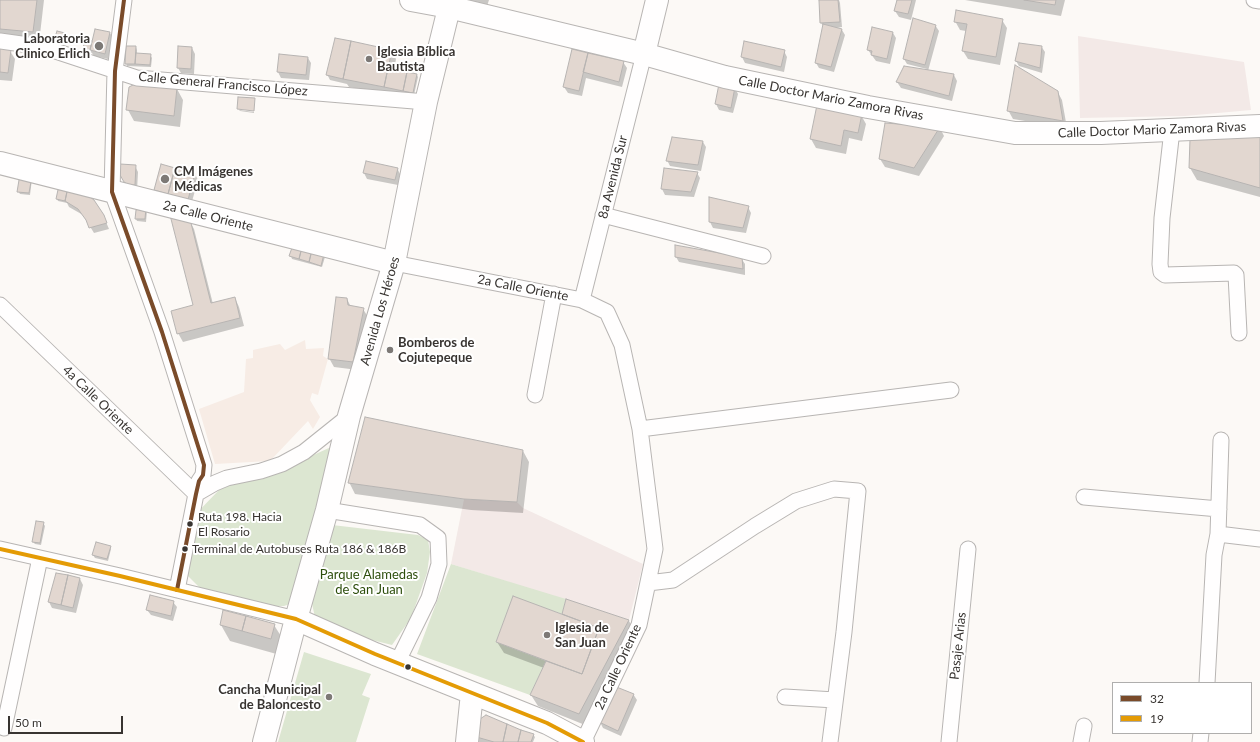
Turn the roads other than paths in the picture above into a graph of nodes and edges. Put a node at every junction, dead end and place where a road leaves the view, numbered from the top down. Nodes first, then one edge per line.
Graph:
1 (124, 0) edge
2 (411, 0) edge
3 (657, 0) edge
4 (1254, 0) edge
5 (1260, 1) edge
6 (450, 4) edge
7 (0, 42) edge
8 (644, 54) junction
9 (115, 71) junction
10 (426, 102) junction
11 (1260, 126) edge
12 (1172, 130) junction
13 (0, 163) edge
14 (112, 192) junction
15 (603, 215) junction
16 (763, 256) dead end
17 (394, 263) junction
18 (554, 294) junction
19 (582, 300) junction
20 (0, 305) edge
21 (1239, 333) dead end
22 (951, 390) dead end
23 (535, 395) dead end
24 (349, 416) junction
25 (640, 429) junction
26 (1221, 440) dead end
27 (196, 494) junction
28 (1084, 497) dead end
29 (1219, 509) junction
30 (327, 510) junction
31 (1218, 534) junction
32 (1260, 538) edge
33 (0, 549) edge
34 (968, 549) dead end
35 (40, 558) junction
36 (648, 583) junction
37 (176, 590) junction
38 (296, 619) junction
39 (397, 663) junction
40 (1206, 682) edge
41 (472, 693) junction
42 (785, 697) dead end
43 (835, 700) junction
44 (1084, 726) dead end
45 (4, 728) dead end
46 (264, 742) edge
47 (467, 742) edge
48 (583, 742) edge
49 (830, 742) edge
50 (949, 742) edge
51 (1081, 742) edge

1 - 9 street
2 - 6 street, Calle Doctor Mario Zamora Rivas
3 - 8 street
4 - 5 street
6 - 8 street, Calle Doctor Mario Zamora Rivas
6 - 10 street, Avenida Los Héroes
7 - 9 street, Calle General Francisco López
8 - 12 street, Calle Doctor Mario Zamora Rivas
8 - 15 street, 8a Avenida Sur
9 - 10 street, Calle General Francisco López
9 - 14 street
10 - 17 street, Avenida Los Héroes
11 - 12 street, Calle Doctor Mario Zamora Rivas
12 - 21 street
13 - 14 street, 2a Calle Oriente
14 - 17 street, 2a Calle Oriente
14 - 27 street
15 - 16 street
15 - 19 street, 8a Avenida Sur
17 - 18 street, 2a Calle Oriente
17 - 24 street, Avenida Los Héroes
18 - 19 street, 2a Calle Oriente
18 - 23 street
19 - 25 street, 2a Calle Oriente
20 - 27 street, 4a Calle Oriente
22 - 25 street
24 - 27 street
24 - 30 street, Avenida Los Héroes
25 - 36 street, 2a Calle Oriente
26 - 29 street
27 - 37 street
28 - 29 street
29 - 31 street
30 - 38 street, Avenida Los Héroes
30 - 39 street
31 - 32 street
31 - 40 street
33 - 35 street
34 - 50 street, Pasaje Arias
35 - 37 street
35 - 45 street
36 - 43 street
36 - 48 street, 2a Calle Oriente
37 - 38 street
38 - 39 street
38 - 46 street, Avenida Los Héroes
39 - 41 street
41 - 47 street
41 - 48 street
42 - 43 street
43 - 49 street
44 - 51 street

